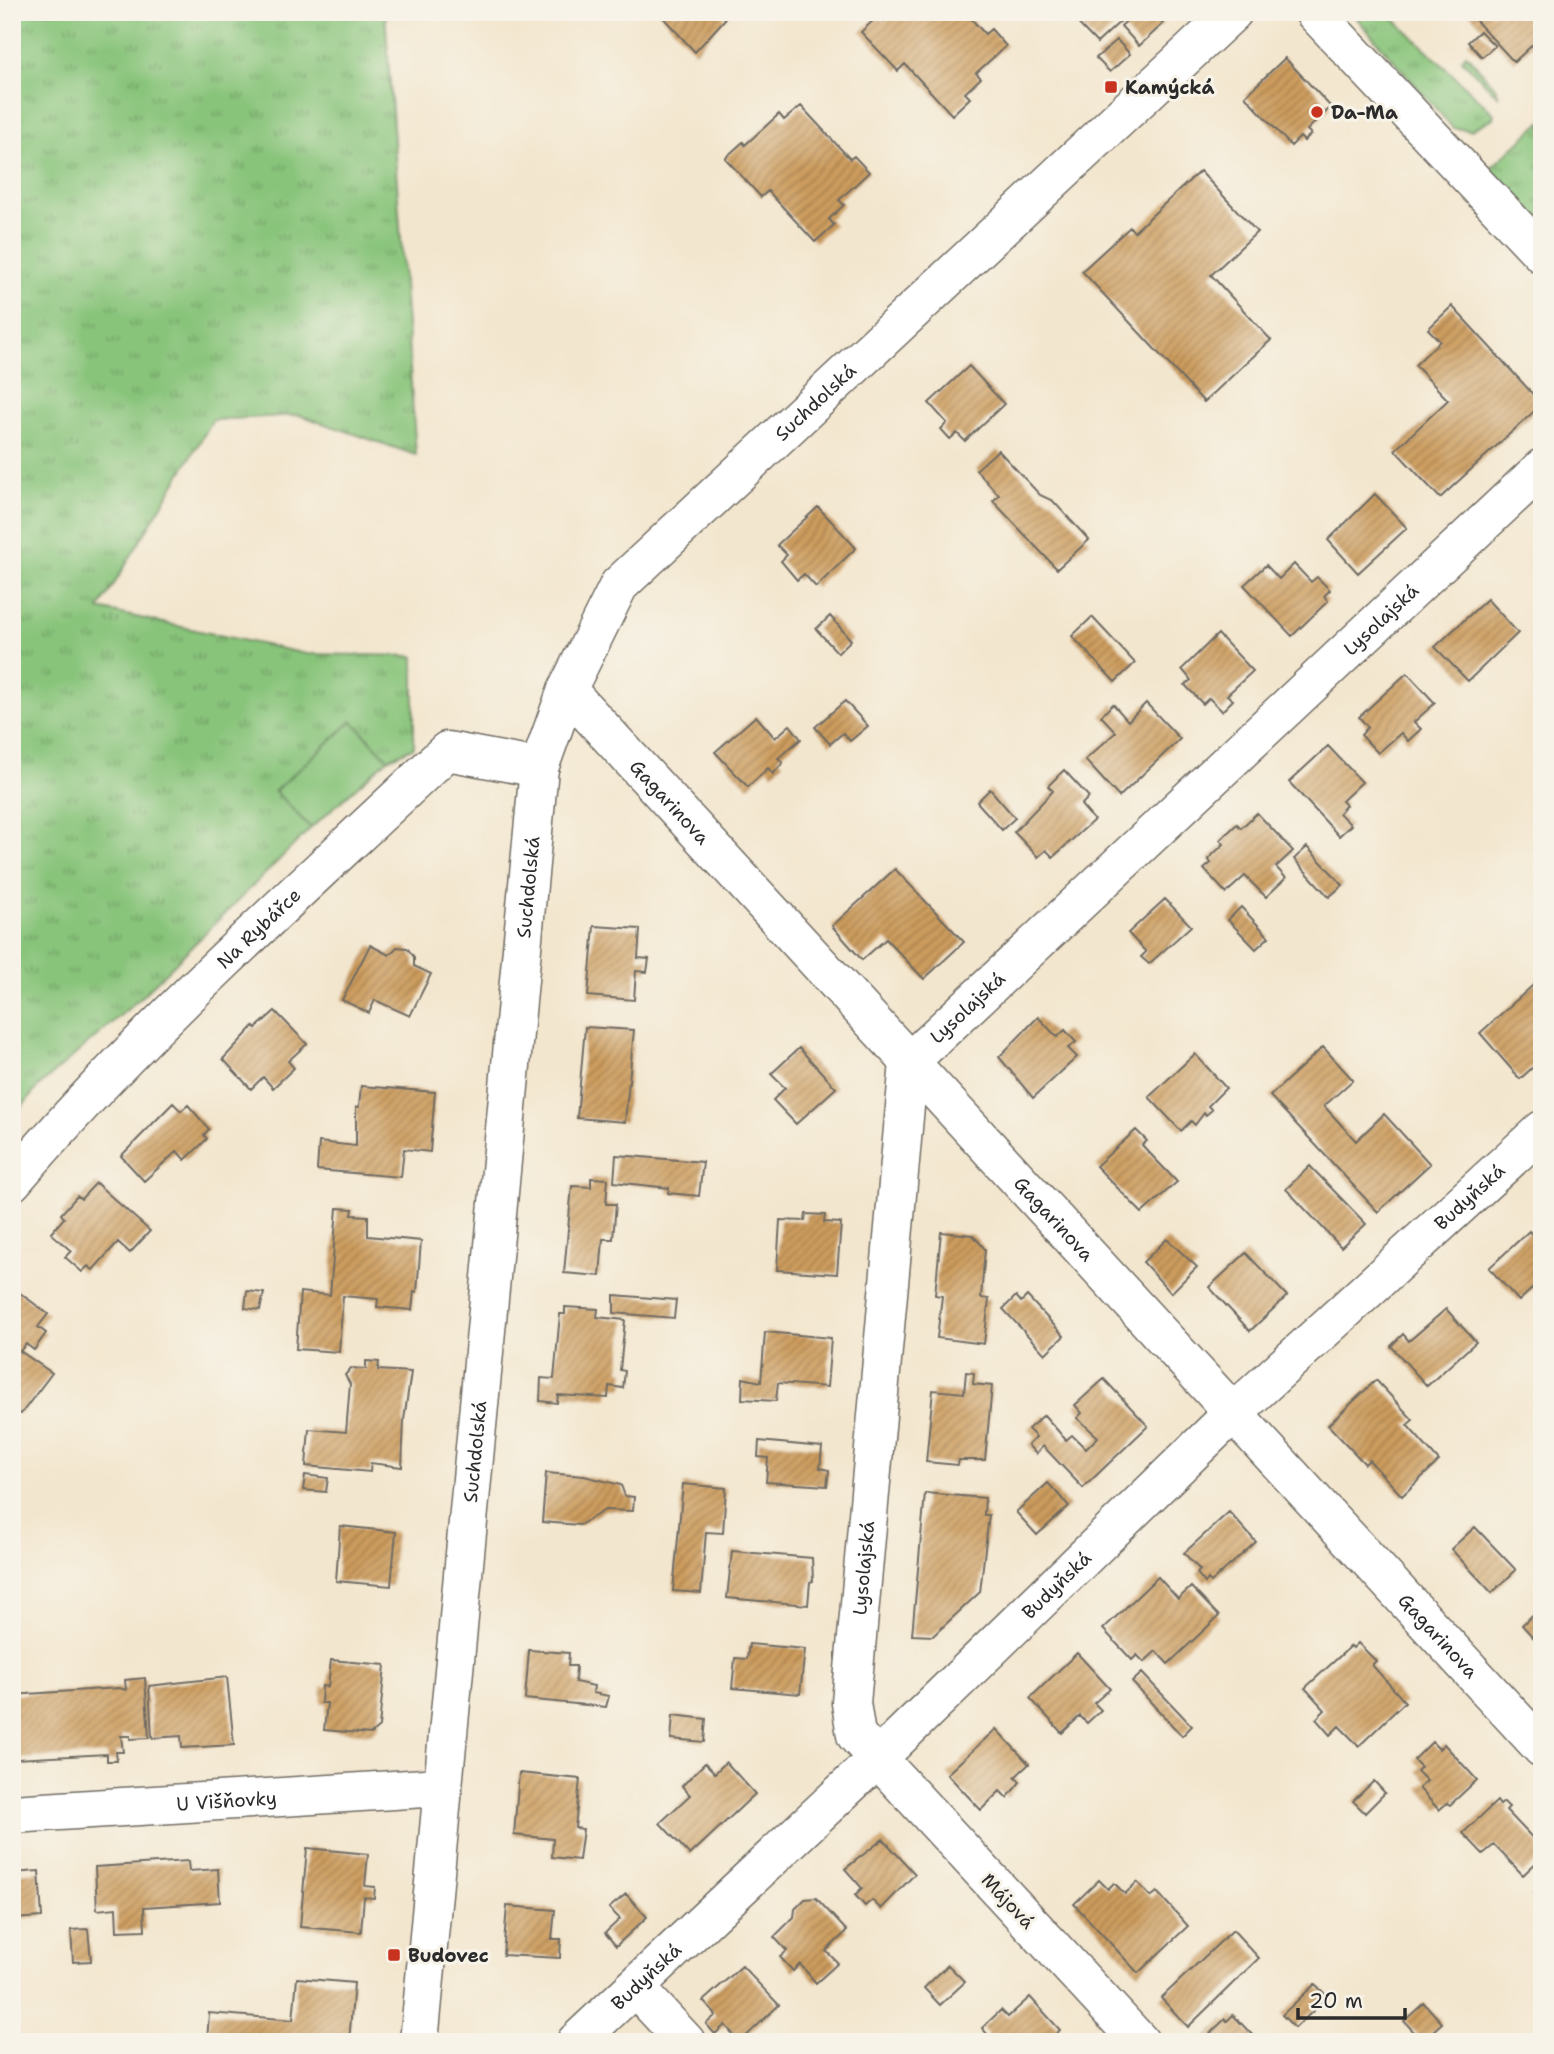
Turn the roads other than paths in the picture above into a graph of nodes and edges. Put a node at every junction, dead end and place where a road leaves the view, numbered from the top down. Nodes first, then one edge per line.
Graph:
1 (1233, 12) edge
2 (1314, 12) edge
3 (1542, 254) edge
4 (1542, 468) edge
5 (567, 690) junction
6 (539, 768) junction
7 (909, 1062) junction
8 (1542, 1130) edge
9 (12, 1182) edge
10 (1233, 1413) junction
11 (1542, 1748) edge
12 (876, 1759) junction
13 (442, 1787) junction
14 (12, 1814) edge
15 (636, 1988) junction
16 (419, 2042) edge
17 (576, 2042) edge
18 (686, 2042) edge
19 (1140, 2042) edge

1 - 5 street, Suchdolská
2 - 3 street
4 - 7 street, Lysolajská
5 - 6 street, Suchdolská
5 - 7 street, Gagarinova
6 - 9 street, Na Rybářce
6 - 13 street, Suchdolská
7 - 10 street, Gagarinova
7 - 12 street, Lysolajská
8 - 10 street, Budyňská
10 - 11 street, Gagarinova
10 - 12 street, Budyňská
12 - 15 street, Budyňská
12 - 19 street, Májová
13 - 14 street, U Višňovky
13 - 16 street, Suchdolská
15 - 17 street, Budyňská
15 - 18 street

